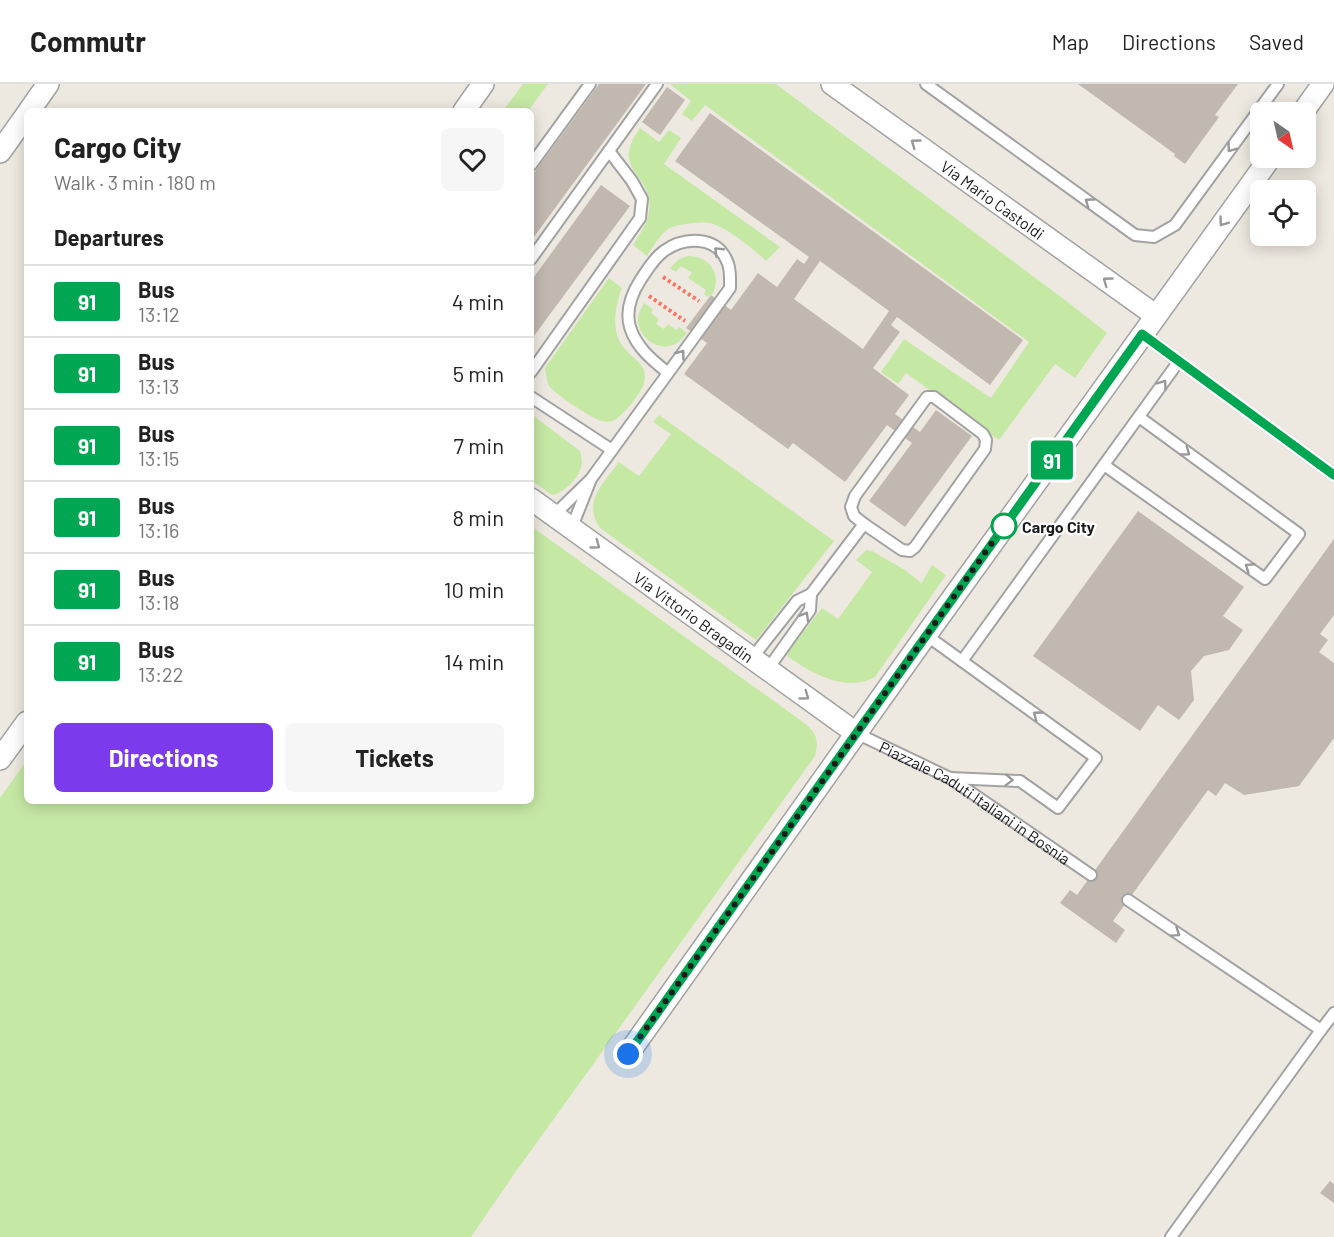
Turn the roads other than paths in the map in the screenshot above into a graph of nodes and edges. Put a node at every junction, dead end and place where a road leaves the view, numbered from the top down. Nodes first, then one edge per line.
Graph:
1 (48, 84) edge
2 (483, 84) edge
3 (590, 84) edge
4 (657, 84) edge
5 (832, 84) edge
6 (926, 84) edge
7 (1278, 84) edge
8 (1323, 84) edge
9 (1310, 102) edge
10 (31, 108) edge
11 (466, 108) edge
12 (24, 118) edge
13 (609, 151) junction
14 (0, 152) edge
15 (534, 161) edge
16 (1263, 168) edge
17 (534, 255) edge
18 (1155, 315) junction
19 (1142, 334) junction
20 (1179, 361) junction
21 (534, 368) edge
22 (667, 372) junction
23 (534, 399) edge
24 (1138, 417) junction
25 (612, 450) junction
26 (1104, 465) junction
27 (1334, 475) edge
28 (591, 479) junction
29 (534, 502) edge
30 (554, 515) junction
31 (864, 524) junction
32 (572, 527) junction
33 (811, 594) junction
34 (926, 635) junction
35 (962, 661) junction
36 (760, 664) junction
37 (24, 726) edge
38 (856, 733) junction
39 (0, 759) edge
40 (950, 778) junction
41 (1091, 875) dead end
42 (1128, 900) dead end
43 (1334, 1013) edge
44 (1321, 1030) junction
45 (628, 1054) dead end
46 (1171, 1237) edge

1 - 10 street
2 - 11 street
3 - 15 lane
4 - 13 lane
18 -> 5 street, Via Mario Castoldi
7 -> 6 lane
8 - 9 street
12 - 14 street
13 - 17 lane
13 - 21 lane
16 -> 18 street
18 - 19 street
19 - 20 lane
19 - 34 street
24 -> 20 lane
20 - 27 lane
22 -> 22 lane
22 - 25 lane
23 - 25 lane
24 - 26 lane
24 -> 26 lane
25 - 28 lane
26 - 35 lane
28 - 30 lane
28 - 32 lane
29 - 30 street, Via Vittorio Bragadin
30 - 32 street, Via Vittorio Bragadin
31 - 31 lane
31 - 33 lane
32 -> 36 street, Via Vittorio Bragadin
33 - 36 lane
36 -> 33 lane
34 - 35 lane
34 - 38 street
40 -> 35 lane
36 -> 38 street, Via Vittorio Bragadin
37 - 39 street
38 - 40 lane, Piazzale Caduti Italiani in Bosnia
38 - 45 street
40 - 41 lane, Piazzale Caduti Italiani in Bosnia
42 -> 44 lane
43 - 44 lane
44 - 46 lane

